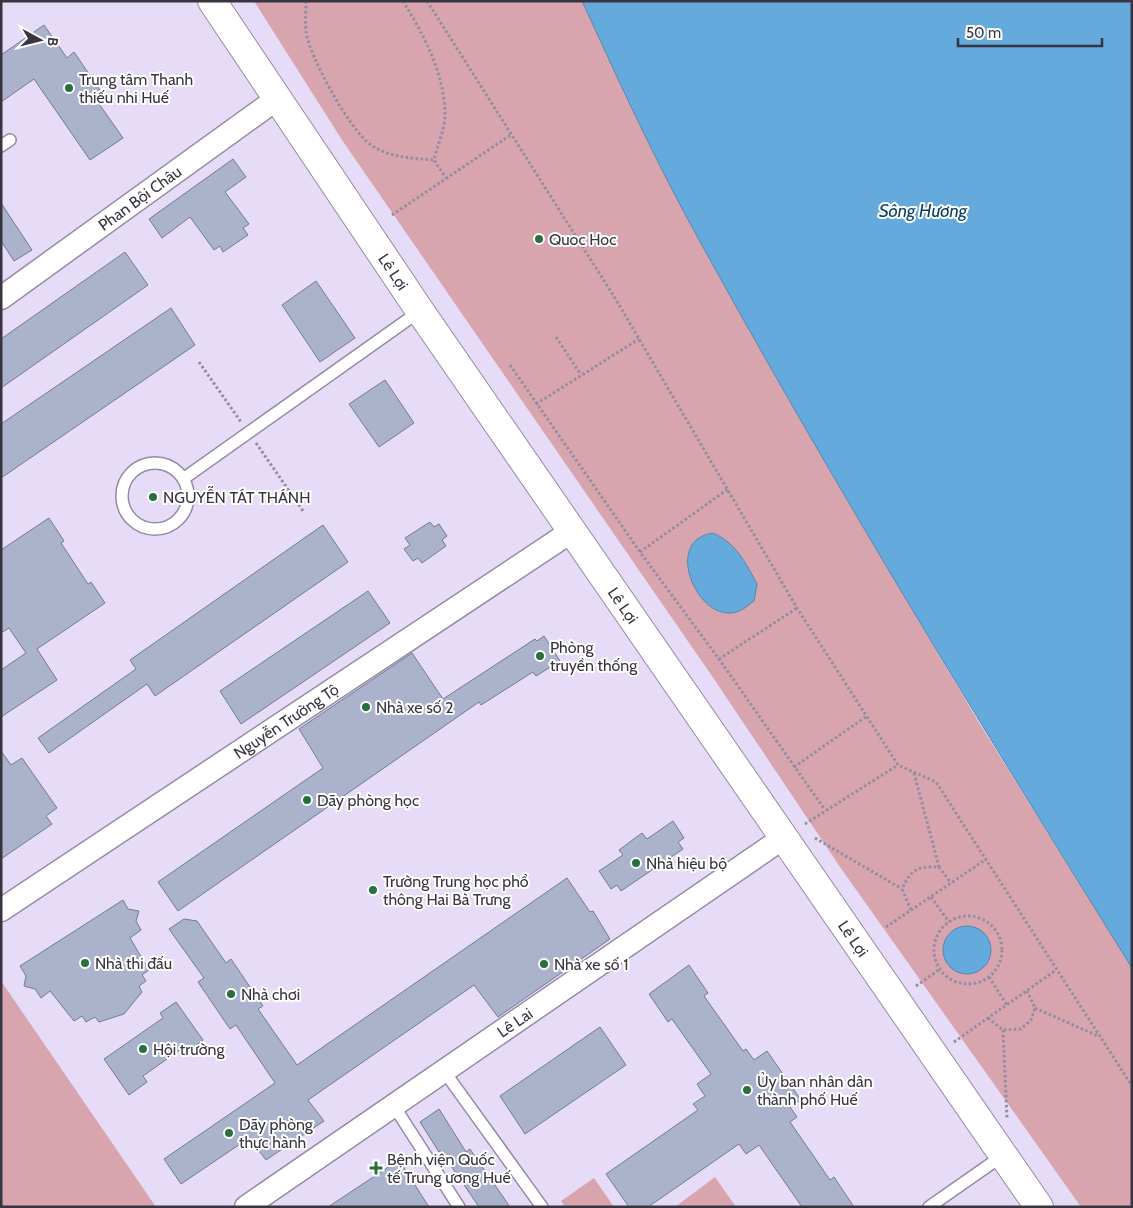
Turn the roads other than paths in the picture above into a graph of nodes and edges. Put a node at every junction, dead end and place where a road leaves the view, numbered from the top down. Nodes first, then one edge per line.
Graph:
1 (212, 1) edge
2 (278, 98) junction
3 (1, 298) edge
4 (420, 311) junction
5 (183, 479) junction
6 (572, 531) junction
7 (794, 831) junction
8 (1, 910) edge
9 (444, 1071) junction
10 (394, 1106) junction
11 (1002, 1156) junction
12 (1034, 1205) edge
13 (246, 1207) edge
14 (459, 1207) edge
15 (542, 1207) edge
16 (929, 1207) edge

1 - 2 main road, Lê Lợi
2 - 3 street, Phan Bội Châu
2 - 4 main road, Lê Lợi
4 - 5 lane
4 - 6 main road, Lê Lợi
5 - 5 lane
6 - 7 main road, Lê Lợi
6 - 8 street, Nguyễn Trường Tộ
7 - 9 street, Lê Lai
7 - 11 main road, Lê Lợi
9 - 10 street, Lê Lai
9 - 15 lane
10 - 13 street, Lê Lai
10 - 14 lane
11 - 12 main road, Lê Lợi
11 - 16 lane

